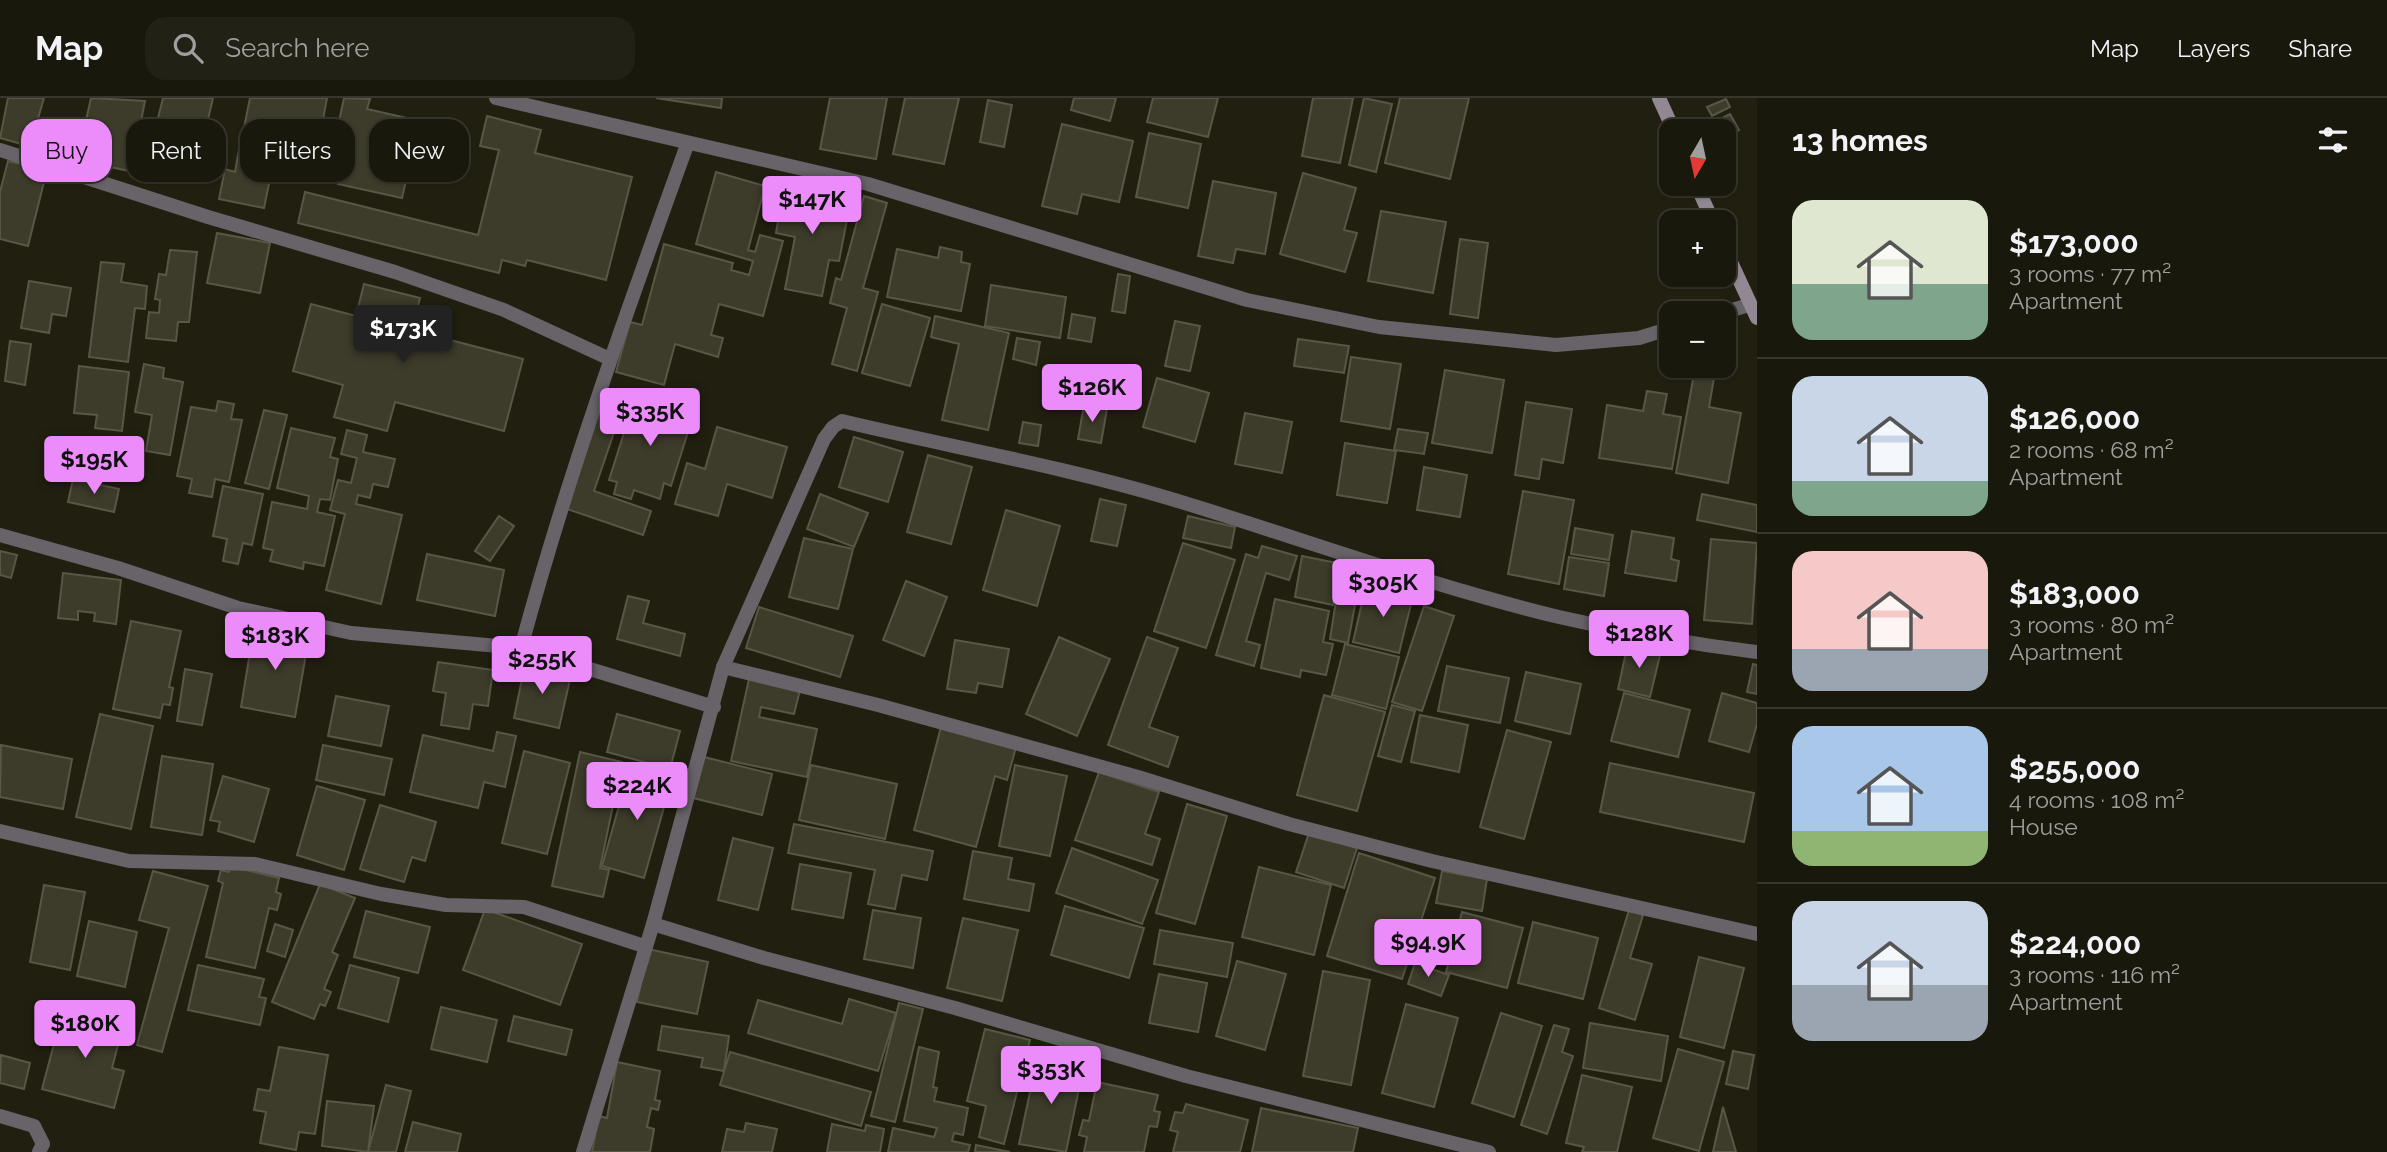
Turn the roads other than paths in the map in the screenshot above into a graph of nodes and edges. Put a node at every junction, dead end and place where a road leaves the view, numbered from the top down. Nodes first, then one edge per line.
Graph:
1 (496, 98) edge
2 (1659, 98) edge
3 (1669, 119) edge
4 (687, 145) junction
5 (0, 150) edge
6 (1736, 274) edge
7 (1753, 312) edge
8 (1659, 332) edge
9 (610, 359) junction
10 (0, 535) edge
11 (521, 648) junction
12 (1757, 652) edge
13 (723, 667) junction
14 (714, 707) junction
15 (0, 831) edge
16 (653, 924) junction
17 (1757, 934) edge
18 (644, 946) junction
19 (0, 1116) edge
20 (39, 1152) edge
21 (583, 1152) edge
22 (1489, 1152) edge

1 - 4 street
2 - 3 street
4 - 8 street
4 - 9 street
5 - 9 street
6 - 7 street
9 - 11 street
10 - 11 street
11 - 14 street
12 - 13 street
13 - 14 street
13 - 17 street
14 - 16 street
15 - 18 street
16 - 18 street
16 - 22 street
18 - 21 street
19 - 20 street

